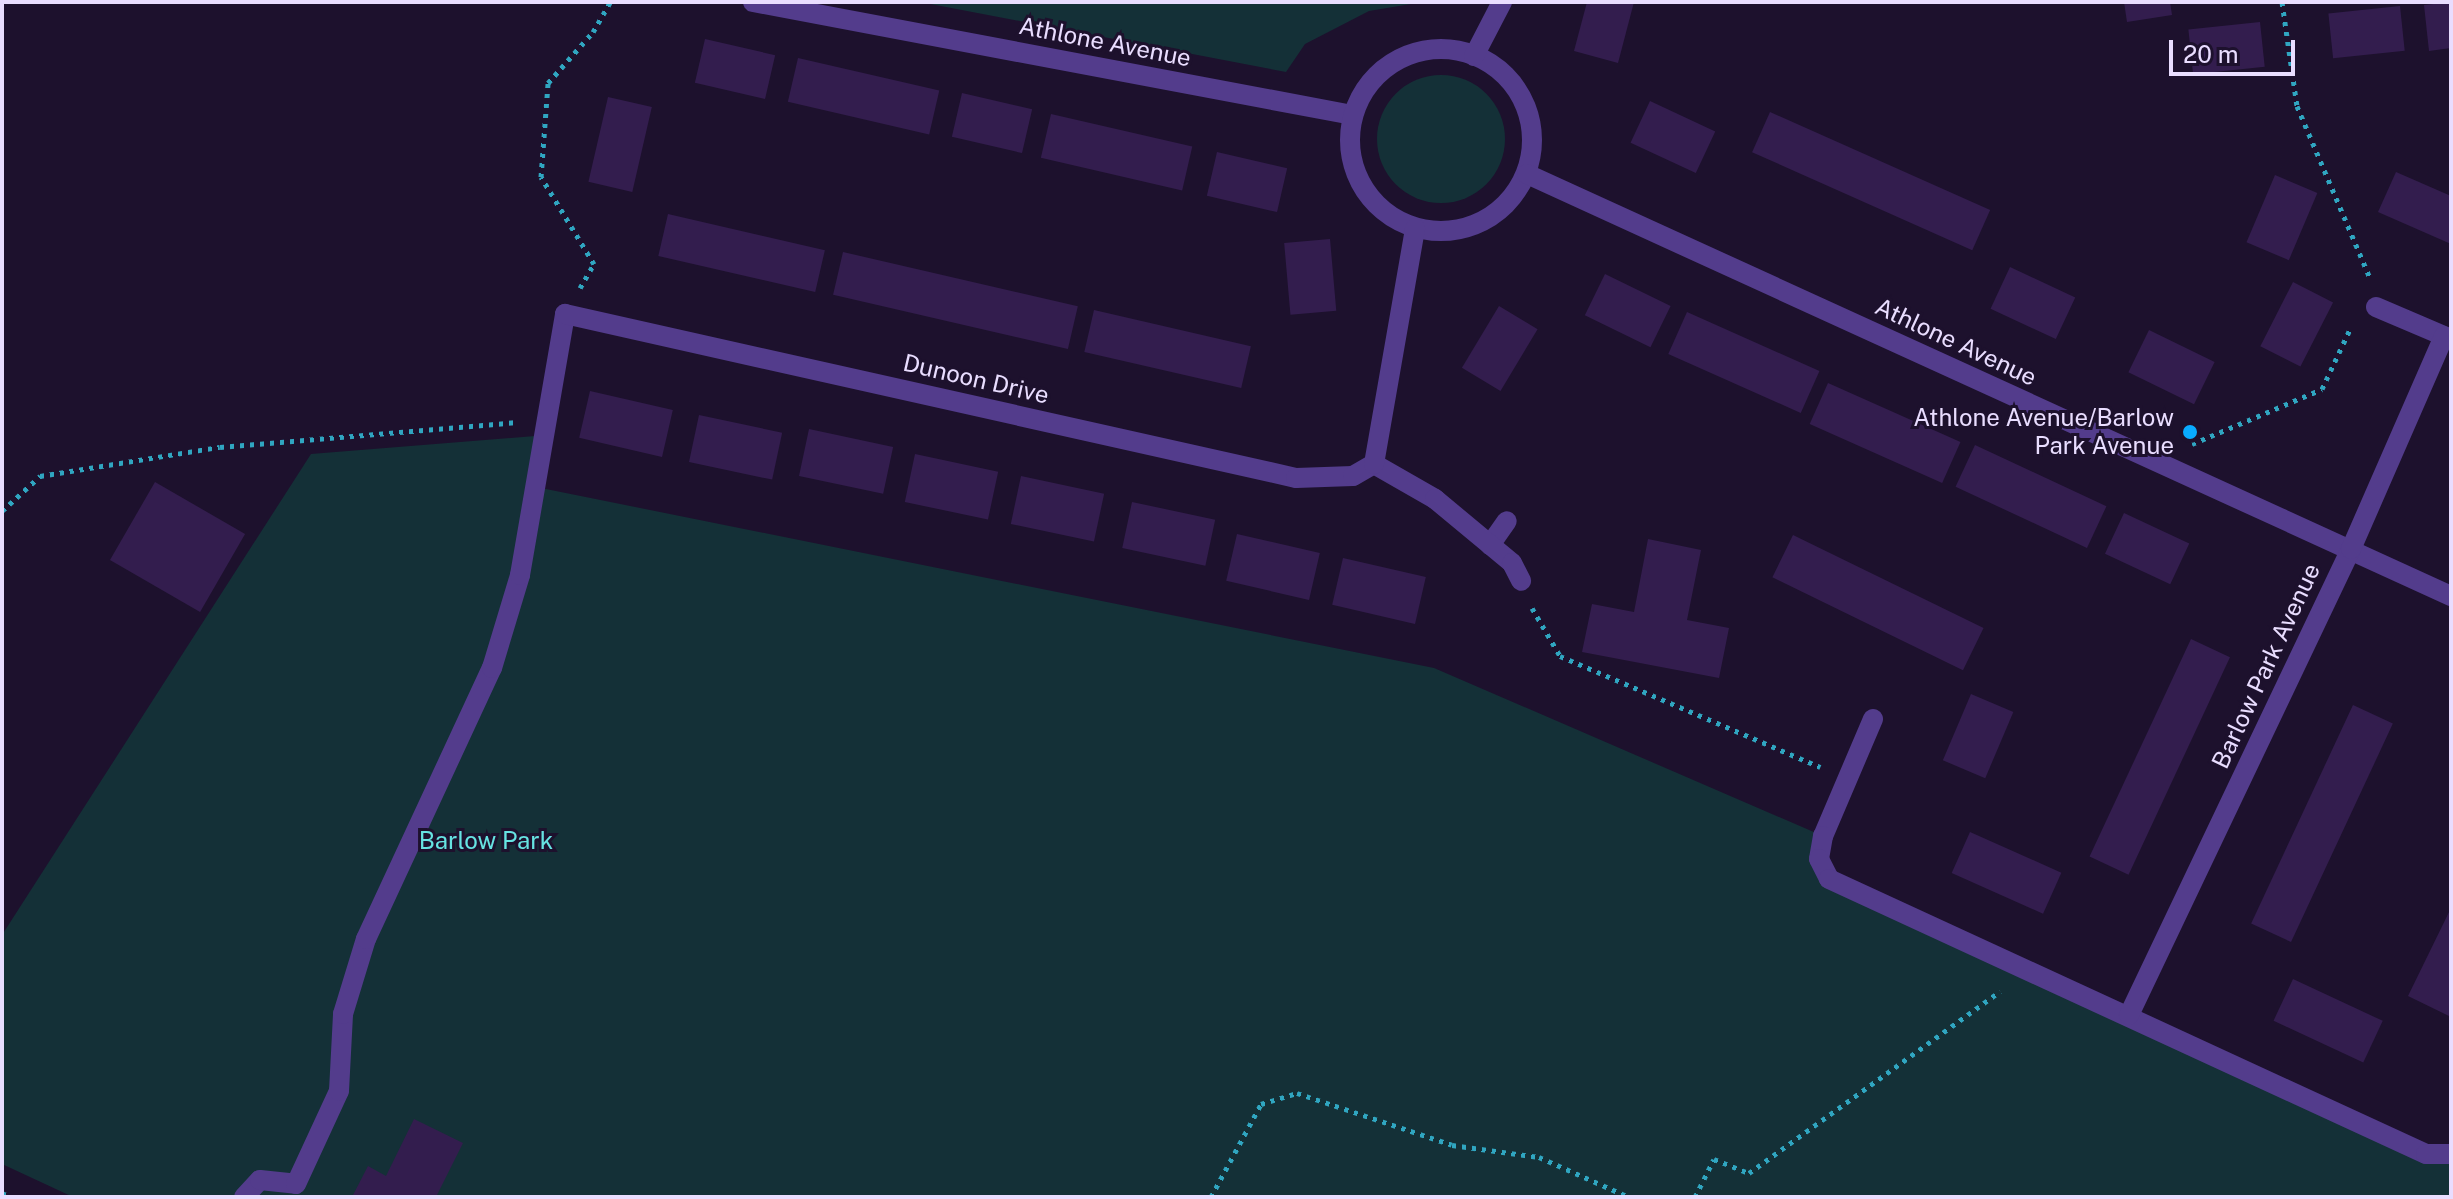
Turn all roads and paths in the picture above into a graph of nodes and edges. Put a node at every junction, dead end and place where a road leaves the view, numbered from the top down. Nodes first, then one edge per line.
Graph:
1 (610, 2) edge
2 (753, 2) edge
3 (1502, 2) edge
4 (2282, 2) edge
5 (1474, 56) junction
6 (1352, 115) junction
7 (1527, 174) junction
8 (1415, 229) junction
9 (2370, 304) junction
10 (565, 314) junction
11 (2448, 338) edge
12 (546, 422) junction
13 (2150, 460) junction
14 (1374, 464) junction
15 (2, 511) edge
16 (1507, 521) dead end
17 (1490, 545) junction
18 (2351, 549) junction
19 (1521, 581) joint
20 (2451, 596) edge
21 (1873, 719) dead end
22 (1847, 778) junction
23 (2029, 970) junction
24 (2129, 1015) junction
25 (2451, 1154) edge
26 (2, 1193) edge
27 (11, 1197) edge
28 (244, 1197) edge
29 (1211, 1197) edge
30 (1629, 1197) edge
31 (1695, 1197) edge

1 - 10 path
2 - 6 street, Athlone Avenue
3 - 5 street
4 - 9 path
5 - 6 street
5 - 7 street
6 - 8 street
7 - 8 street
7 - 13 street, Athlone Avenue
8 - 14 street
9 - 11 street, Barlow Park Avenue
9 - 13 path
10 - 12 street
10 - 14 street, Dunoon Drive
11 - 18 street, Barlow Park Avenue
12 - 15 path
12 - 28 street
13 - 18 street, Athlone Avenue
14 - 17 street
16 - 17 street
17 - 19 street
18 - 20 street, Athlone Avenue
18 - 24 street, Barlow Park Avenue
19 - 22 path
21 - 22 street
22 - 23 street
23 - 24 street
23 - 31 path
24 - 25 street
26 - 27 path
29 - 30 path

